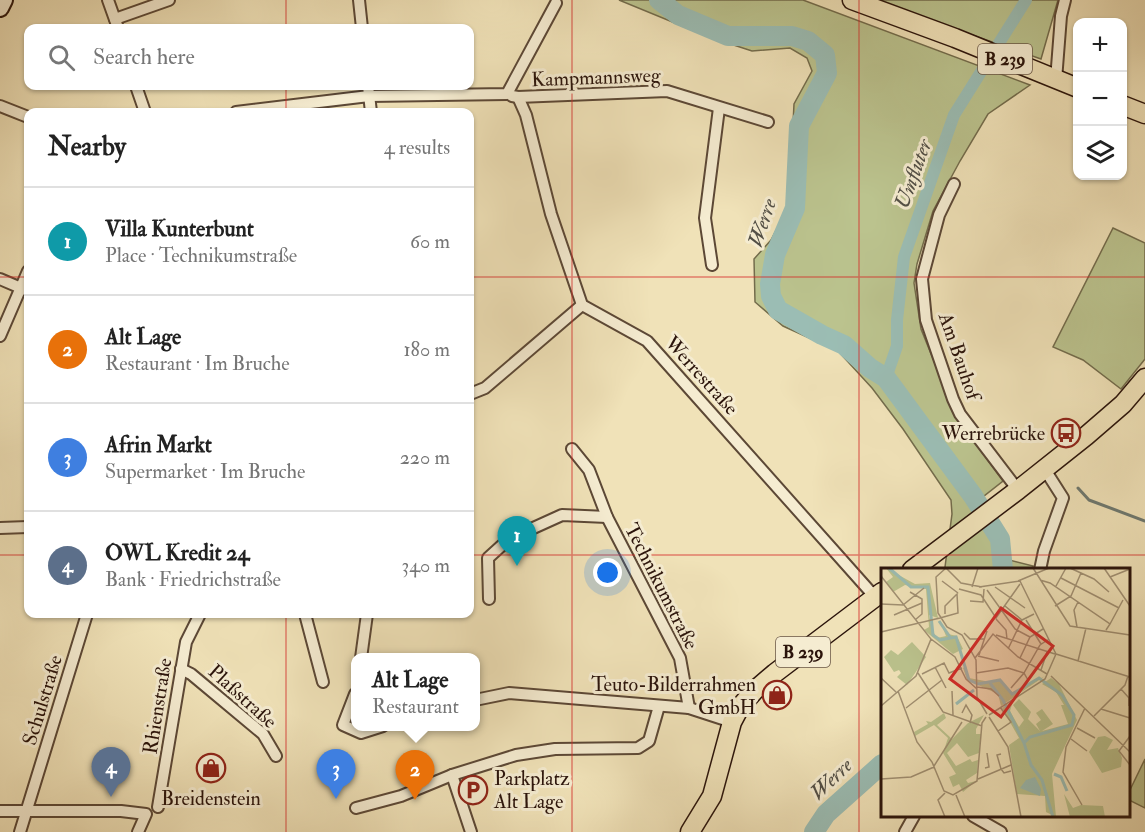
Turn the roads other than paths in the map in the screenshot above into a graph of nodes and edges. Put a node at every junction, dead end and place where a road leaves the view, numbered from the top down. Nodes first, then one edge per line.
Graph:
1 (4, 0) edge
2 (108, 0) edge
3 (169, 0) edge
4 (358, 0) edge
5 (852, 0) edge
6 (1065, 0) edge
7 (556, 3) dead end
8 (0, 8) edge
9 (116, 24) edge
10 (361, 24) edge
11 (1056, 80) junction
12 (1073, 86) edge
13 (137, 90) edge
14 (369, 91) edge
15 (507, 94) junction
16 (518, 97) junction
17 (0, 106) edge
18 (1127, 107) edge
19 (144, 108) edge
20 (261, 108) edge
21 (371, 108) edge
22 (719, 108) junction
23 (1145, 114) edge
24 (24, 115) edge
25 (768, 122) dead end
26 (954, 184) dead end
27 (712, 265) dead end
28 (0, 279) edge
29 (24, 290) edge
30 (24, 292) edge
31 (582, 305) junction
32 (0, 336) edge
33 (1145, 378) edge
34 (474, 392) edge
35 (572, 449) dead end
36 (1042, 470) junction
37 (1018, 490) junction
38 (607, 517) junction
39 (24, 527) edge
40 (0, 528) edge
41 (915, 568) edge
42 (1040, 568) edge
43 (879, 594) edge
44 (489, 599) dead end
45 (86, 618) edge
46 (198, 618) edge
47 (306, 618) edge
48 (366, 618) edge
49 (361, 653) edge
50 (180, 669) junction
51 (323, 682) dead end
52 (480, 699) edge
53 (351, 704) edge
54 (659, 706) junction
55 (689, 708) junction
56 (732, 722) junction
57 (351, 728) edge
58 (276, 756) dead end
59 (452, 775) junction
60 (159, 807) dead end
61 (356, 808) dead end
62 (26, 811) junction
63 (0, 812) edge
64 (913, 817) edge
65 (975, 817) edge
66 (20, 832) edge
67 (138, 832) edge
68 (471, 832) edge
69 (690, 832) edge
70 (905, 832) edge
71 (1001, 832) edge

1 - 8 main road
2 - 9 street
3 - 9 street
4 - 10 street
5 - 11 main road, B 239
6 - 11 street
7 - 15 street
11 - 12 main road, B 239
13 - 19 street
14 - 15 street, Kampmannsweg
14 - 20 street, Kampmannsweg
14 - 21 street
15 - 16 street, Kampmannsweg
16 - 22 street, Kampmannsweg
16 - 31 street
17 - 24 street
18 - 23 main road
22 - 25 street, Kampmannsweg
22 - 27 street
26 - 37 street, Am Bauhof
28 - 29 street
30 - 32 street
31 - 34 street
31 - 43 street, Werrestraße
33 - 36 main road
35 - 38 street, Technikumstraße
36 - 37 main road
36 - 42 street
37 - 41 main road
38 - 44 street, Technikumstraße
38 - 55 street, Technikumstraße
39 - 40 street
43 - 56 main road, B 239
45 - 62 street, Schulstraße
46 - 50 street, Rhienstraße
47 - 51 street
48 - 49 street
50 - 58 street, Plaßstraße
50 - 60 street, Rhienstraße
52 - 54 street
53 - 57 street
54 - 55 street
54 - 59 street
55 - 56 street
56 - 69 main road, B 239
59 - 61 street
59 - 68 street
62 - 63 street
62 - 66 street, Schulstraße
62 - 67 street
64 - 70 street
65 - 71 street

